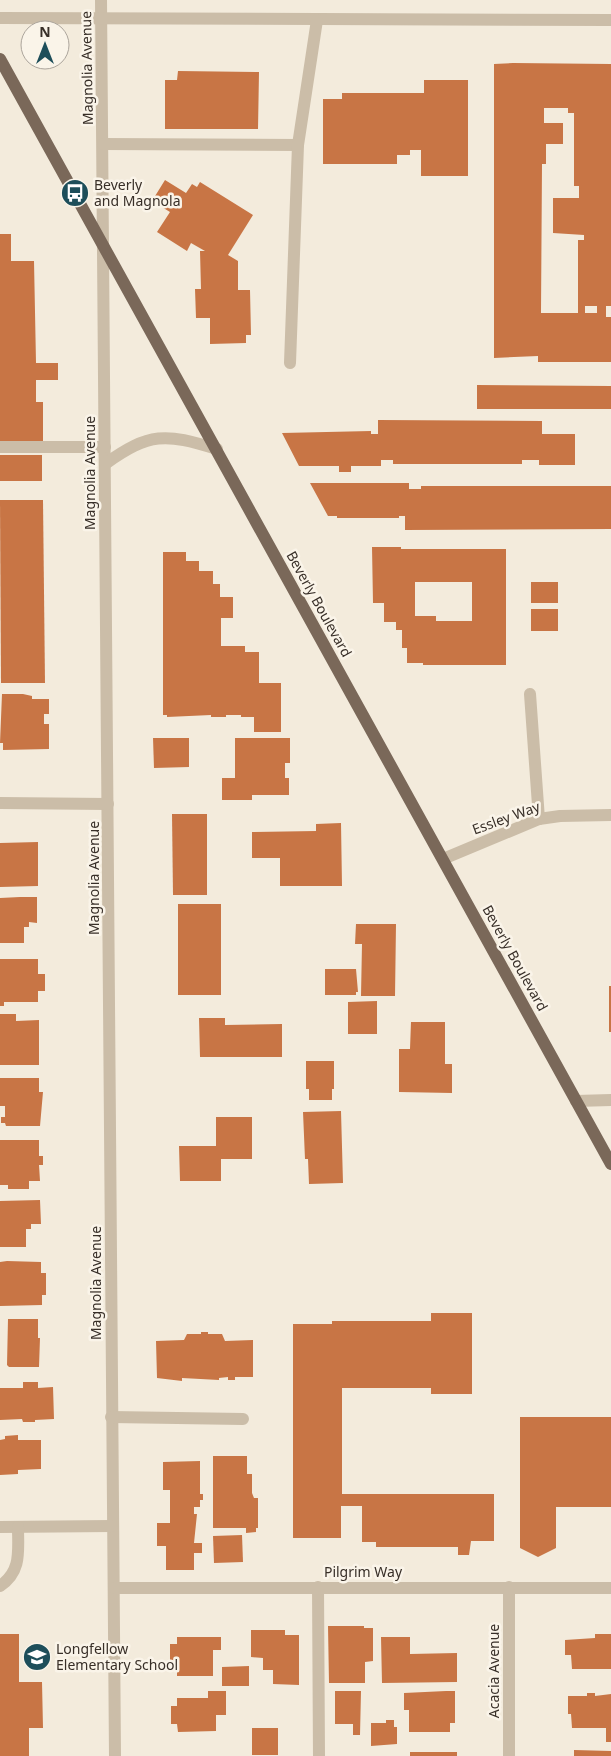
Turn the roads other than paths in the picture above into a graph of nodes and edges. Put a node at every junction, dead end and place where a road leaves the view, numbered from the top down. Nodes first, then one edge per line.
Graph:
1 (101, 0) edge
2 (0, 18) edge
3 (101, 20) junction
4 (317, 20) junction
5 (611, 20) edge
6 (0, 59) edge
7 (102, 144) junction
8 (298, 145) junction
9 (103, 243) junction
10 (290, 363) dead end
11 (0, 447) edge
12 (105, 447) junction
13 (217, 449) junction
14 (105, 464) junction
15 (530, 694) dead end
16 (0, 803) edge
17 (108, 804) junction
18 (611, 815) edge
19 (539, 819) junction
20 (443, 859) junction
21 (611, 1100) edge
22 (576, 1101) junction
23 (611, 1164) edge
24 (111, 1417) junction
25 (243, 1419) dead end
26 (112, 1526) junction
27 (0, 1527) edge
28 (18, 1527) junction
29 (0, 1586) edge
30 (318, 1587) junction
31 (509, 1587) junction
32 (114, 1588) junction
33 (611, 1588) edge
34 (114, 1756) edge
35 (319, 1756) edge
36 (510, 1756) edge

1 - 3 street, Magnolia Avenue
2 - 3 street
3 - 4 street
3 - 7 street, Magnolia Avenue
4 - 5 street
4 - 8 street
6 - 9 main road, Beverly Boulevard
7 - 8 street
7 - 9 street, Magnolia Avenue
8 - 10 street
9 - 12 street, Magnolia Avenue
9 - 13 main road, Beverly Boulevard
11 - 12 street
12 - 14 street, Magnolia Avenue
13 - 14 street
13 - 20 main road, Beverly Boulevard
14 - 17 street, Magnolia Avenue
15 - 19 street
16 - 17 street
17 - 24 street, Magnolia Avenue
18 - 19 street, Essley Way
19 - 20 street, Essley Way
20 - 22 main road, Beverly Boulevard
21 - 22 street
22 - 23 main road, Beverly Boulevard
24 - 25 street
24 - 26 street, Magnolia Avenue
26 - 28 street
26 - 32 street, Magnolia Avenue
27 - 28 street
28 - 29 street
30 - 31 street, Pilgrim Way
30 - 32 street, Pilgrim Way
30 - 35 street
31 - 33 street, Pilgrim Way
31 - 36 street, Acacia Avenue
32 - 34 street, Magnolia Avenue

